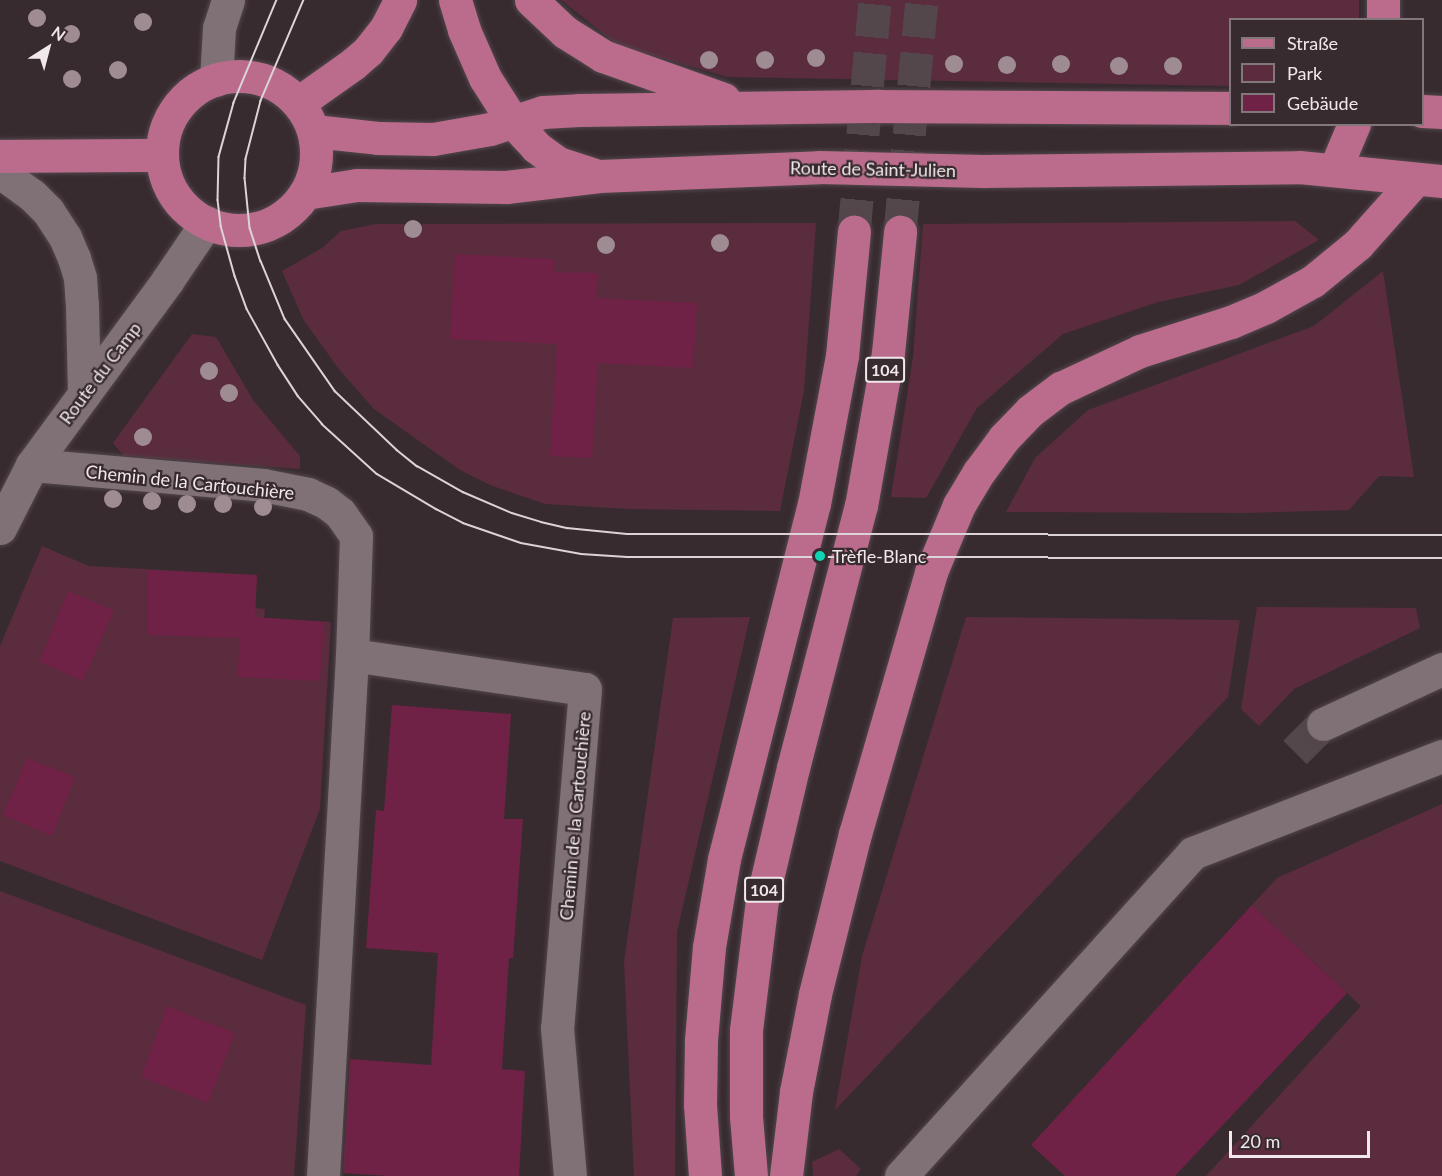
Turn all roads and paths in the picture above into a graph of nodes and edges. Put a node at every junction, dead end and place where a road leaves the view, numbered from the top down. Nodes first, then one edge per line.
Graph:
1 (228, 0) edge
2 (400, 0) edge
3 (455, 0) edge
4 (531, 0) edge
5 (1383, 0) edge
6 (1383, 18) edge
7 (216, 80) junction
8 (298, 103) junction
9 (749, 107) junction
10 (1229, 108) edge
11 (1424, 111) edge
12 (1442, 112) edge
13 (513, 122) junction
14 (1353, 126) edge
15 (314, 130) junction
16 (161, 155) junction
17 (0, 156) edge
18 (1335, 169) junction
19 (0, 172) edge
20 (599, 176) junction
21 (1429, 180) edge
22 (305, 193) junction
23 (207, 222) junction
24 (854, 232) tunnel mouth
25 (900, 232) tunnel mouth
26 (84, 394) junction
27 (32, 465) junction
28 (0, 528) edge
29 (352, 655) junction
30 (1442, 669) edge
31 (1323, 724) tunnel mouth
32 (1442, 756) edge
33 (323, 1176) edge
34 (570, 1176) edge
35 (705, 1176) edge
36 (751, 1176) edge
37 (786, 1176) edge
38 (901, 1176) edge

1 - 7 street
2 - 8 main road
3 - 13 main road
4 - 9 main road
5 - 6 main road
7 - 8 main road
7 - 16 main road
8 - 15 main road
9 - 10 main road
9 - 13 main road
11 - 12 main road
13 - 15 main road
13 - 20 main road
14 - 18 main road
15 - 22 main road
16 - 17 main road
16 - 23 main road
18 - 20 main road, Route de Saint-Julien
18 - 21 main road, Route de Saint-Julien
19 - 26 street
20 - 22 main road, Route de Saint-Julien
21 - 37 main road
22 - 23 main road
23 - 26 street, Route du Camp
24 - 35 main road, 104
25 - 36 main road, 104
26 - 27 street, Route du Camp
27 - 28 street, Route du Camp
27 - 29 street, Chemin de la Cartouchière
29 - 33 street, Chemin de la Cartouchière
29 - 34 street, Chemin de la Cartouchière
30 - 31 street
32 - 38 street

